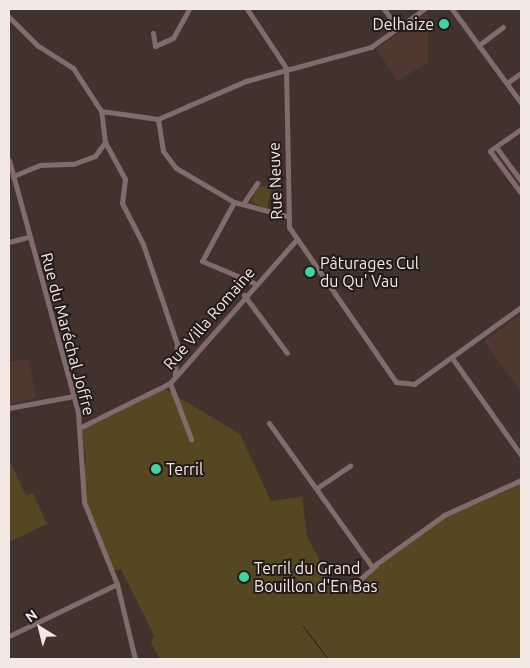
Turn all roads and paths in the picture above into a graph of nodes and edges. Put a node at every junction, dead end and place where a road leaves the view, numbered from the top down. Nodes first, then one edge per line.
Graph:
1 (189, 9) edge
2 (247, 9) edge
3 (384, 9) edge
4 (424, 9) edge
5 (452, 9) edge
6 (9, 17) edge
7 (504, 27) dead end
8 (398, 28) junction
9 (153, 33) dead end
10 (479, 45) junction
11 (285, 73) junction
12 (521, 73) edge
13 (507, 84) junction
14 (521, 103) edge
15 (101, 111) junction
16 (158, 119) junction
17 (521, 129) edge
18 (105, 142) junction
19 (496, 147) junction
20 (9, 160) edge
21 (14, 176) junction
22 (521, 181) edge
23 (257, 183) dead end
24 (521, 193) edge
25 (245, 201) junction
26 (234, 202) junction
27 (287, 216) junction
28 (28, 237) junction
29 (295, 241) junction
30 (9, 242) edge
31 (254, 283) junction
32 (244, 295) junction
33 (521, 307) edge
34 (287, 353) dead end
35 (452, 358) junction
36 (172, 380) junction
37 (74, 396) junction
38 (9, 408) edge
39 (269, 423) dead end
40 (81, 427) junction
41 (191, 440) dead end
42 (521, 454) edge
43 (350, 466) dead end
44 (521, 480) edge
45 (317, 488) junction
46 (377, 563) junction
47 (117, 584) junction
48 (351, 587) dead end
49 (9, 636) edge
50 (135, 659) edge

1 - 9 street
2 - 11 street, Rue Neuve
3 - 8 street
4 - 8 street
5 - 10 street
6 - 15 street
7 - 10 street
8 - 11 street
10 - 13 street
11 - 16 street
11 - 27 street, Rue Neuve
12 - 13 street
13 - 14 street
15 - 16 street
15 - 18 street
16 - 26 street
17 - 19 street
18 - 21 street
18 - 36 street
19 - 22 street
19 - 24 street
20 - 21 street, Rue du Maréchal Joffre
21 - 28 street, Rue du Maréchal Joffre
23 - 25 street
25 - 26 street
25 - 27 street
26 - 31 street
27 - 29 street, Rue Neuve
28 - 30 street
28 - 37 street, Rue du Maréchal Joffre
29 - 31 street, Rue Villa Romaine
29 - 35 street, Rue Neuve
31 - 32 street, Rue Villa Romaine
32 - 34 street
32 - 36 street, Rue Villa Romaine
33 - 35 street
35 - 42 street
36 - 40 street, Rue Villa Romaine
36 - 41 street
37 - 38 street
37 - 40 street, Rue du Maréchal Joffre
39 - 45 street
40 - 47 street, Rue du Maréchal Joffre
43 - 45 street
44 - 46 street
45 - 46 street
46 - 48 street
47 - 49 street
47 - 50 street, Rue du Maréchal Joffre

